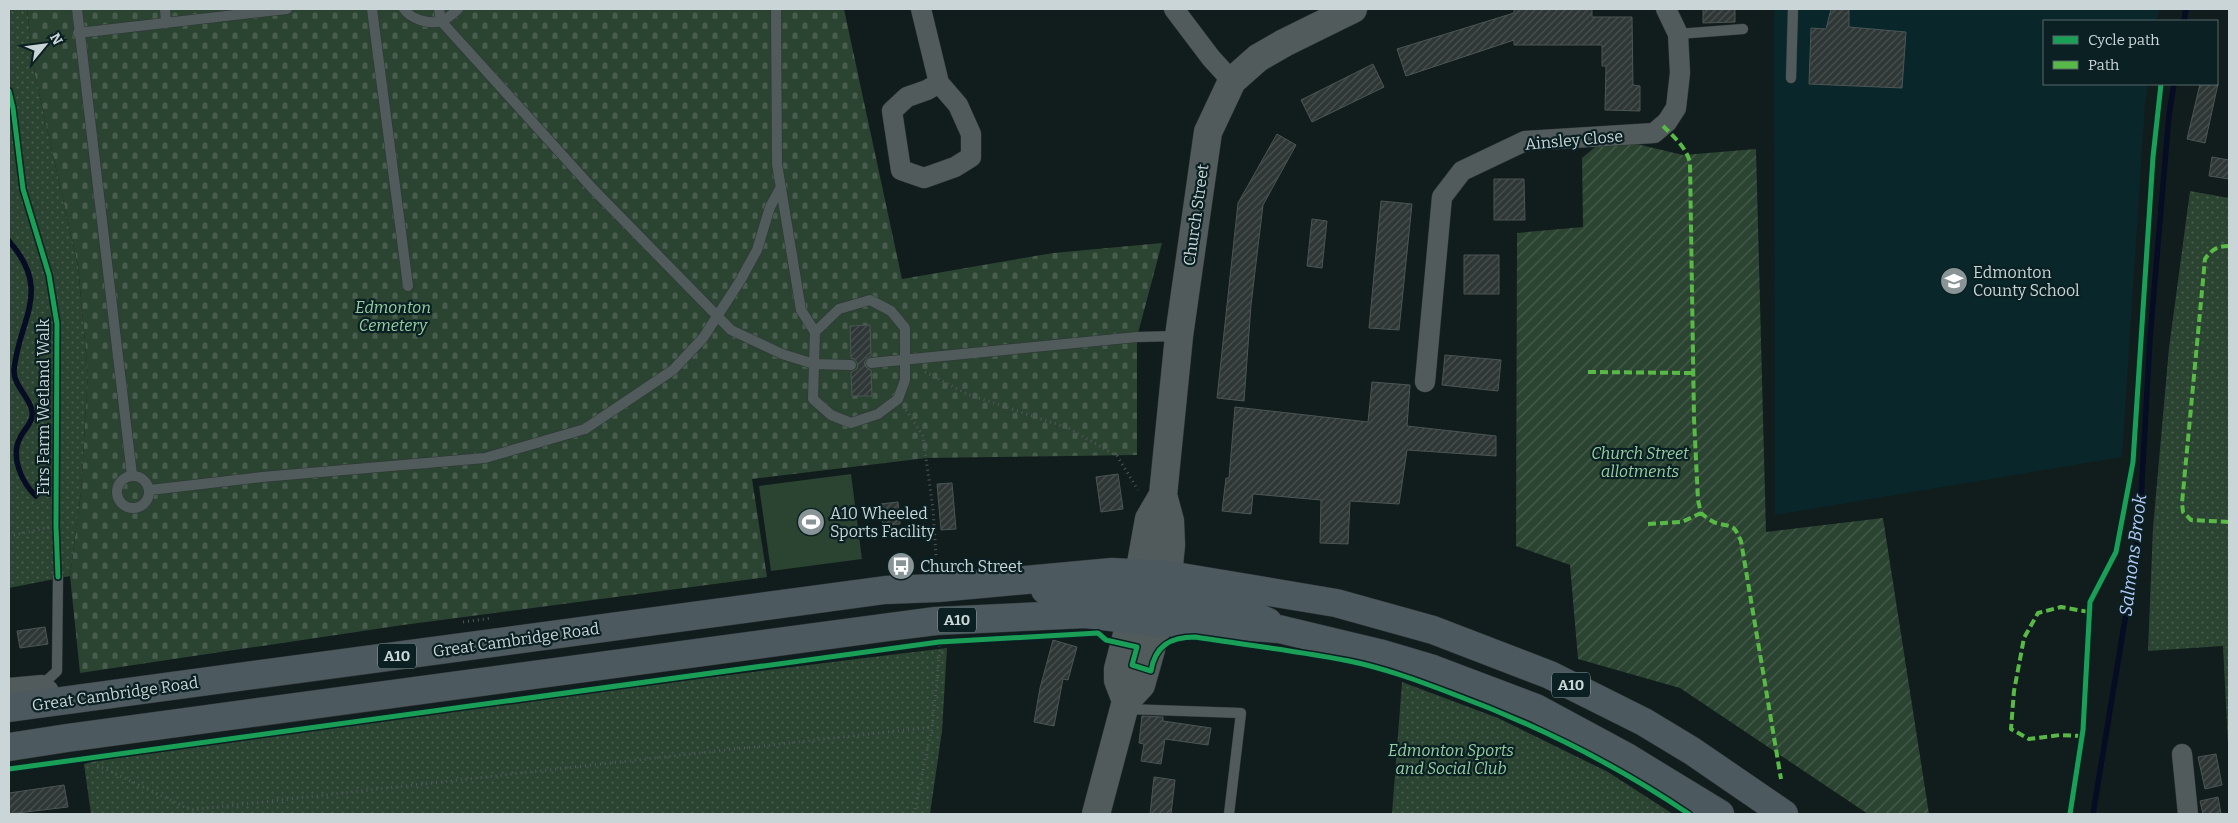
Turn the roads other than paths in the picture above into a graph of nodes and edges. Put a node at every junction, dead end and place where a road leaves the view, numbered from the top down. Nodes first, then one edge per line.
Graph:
1 (77, 9) edge
2 (165, 9) edge
3 (287, 9) edge
4 (372, 9) edge
5 (404, 9) edge
6 (439, 9) edge
7 (458, 9) edge
8 (776, 9) edge
9 (921, 9) edge
10 (1174, 9) edge
11 (1353, 9) edge
12 (1666, 9) edge
13 (1793, 9) edge
14 (245, 12) edge
15 (441, 21) junction
16 (166, 23) junction
17 (1743, 29) dead end
18 (78, 33) junction
19 (1678, 34) junction
20 (1791, 78) dead end
21 (1232, 81) junction
22 (939, 84) junction
23 (781, 187) junction
24 (408, 286) dead end
25 (718, 316) junction
26 (815, 332) junction
27 (1179, 336) junction
28 (905, 361) junction
29 (871, 363) dead end
30 (814, 364) junction
31 (851, 365) dead end
32 (1425, 382) dead end
33 (132, 475) junction
34 (150, 490) junction
35 (1150, 492) junction
36 (58, 577) dead end
37 (1167, 586) junction
38 (1135, 597) junction
39 (704, 614) junction
40 (1160, 623) junction
41 (1279, 630) junction
42 (710, 651) junction
43 (9, 688) edge
44 (43, 694) junction
45 (1125, 705) junction
46 (9, 708) edge
47 (9, 747) edge
48 (2182, 754) dead end
49 (1096, 814) edge
50 (1229, 814) edge
51 (1720, 814) edge
52 (1784, 814) edge
53 (2188, 814) edge

1 - 18 lane
2 - 16 lane
3 - 14 lane
4 - 24 lane
5 - 15 lane
6 - 15 lane
7 - 15 lane
8 - 23 lane
9 - 22 street
10 - 21 street
11 - 21 main road, Church Street
12 - 19 street, Ainsley Close
13 - 20 lane
14 - 16 lane
15 - 25 lane
16 - 18 lane
17 - 19 lane
18 - 33 lane
19 - 32 street, Ainsley Close
21 - 27 main road, Church Street
22 - 22 street
23 - 25 lane
23 - 26 lane
25 - 30 lane
25 - 34 lane
26 - 28 lane
26 - 30 lane
27 - 28 lane
27 - 35 main road, Church Street
28 - 29 lane
28 - 30 lane
30 - 31 lane
33 - 34 lane
33 - 34 lane
35 - 37 main road, Church Street
35 - 38 main road, Church Street
36 - 44 lane
37 - 38 highway, A10
37 - 40 main road, Church Street
37 - 41 highway, A10
37 - 52 highway, A10
38 - 39 highway, Great Cambridge Road / A10
38 - 40 highway, A10
38 - 42 highway, A10
38 - 45 main road, Church Street
39 - 42 highway
39 - 44 highway, Great Cambridge Road / A10
40 - 41 highway, A10
40 - 45 main road, Church Street
41 - 51 highway, A10
42 - 47 highway, A10
43 - 44 street
44 - 46 highway, Great Cambridge Road / A10
45 - 49 main road, Church Street
45 - 50 lane
48 - 53 street

